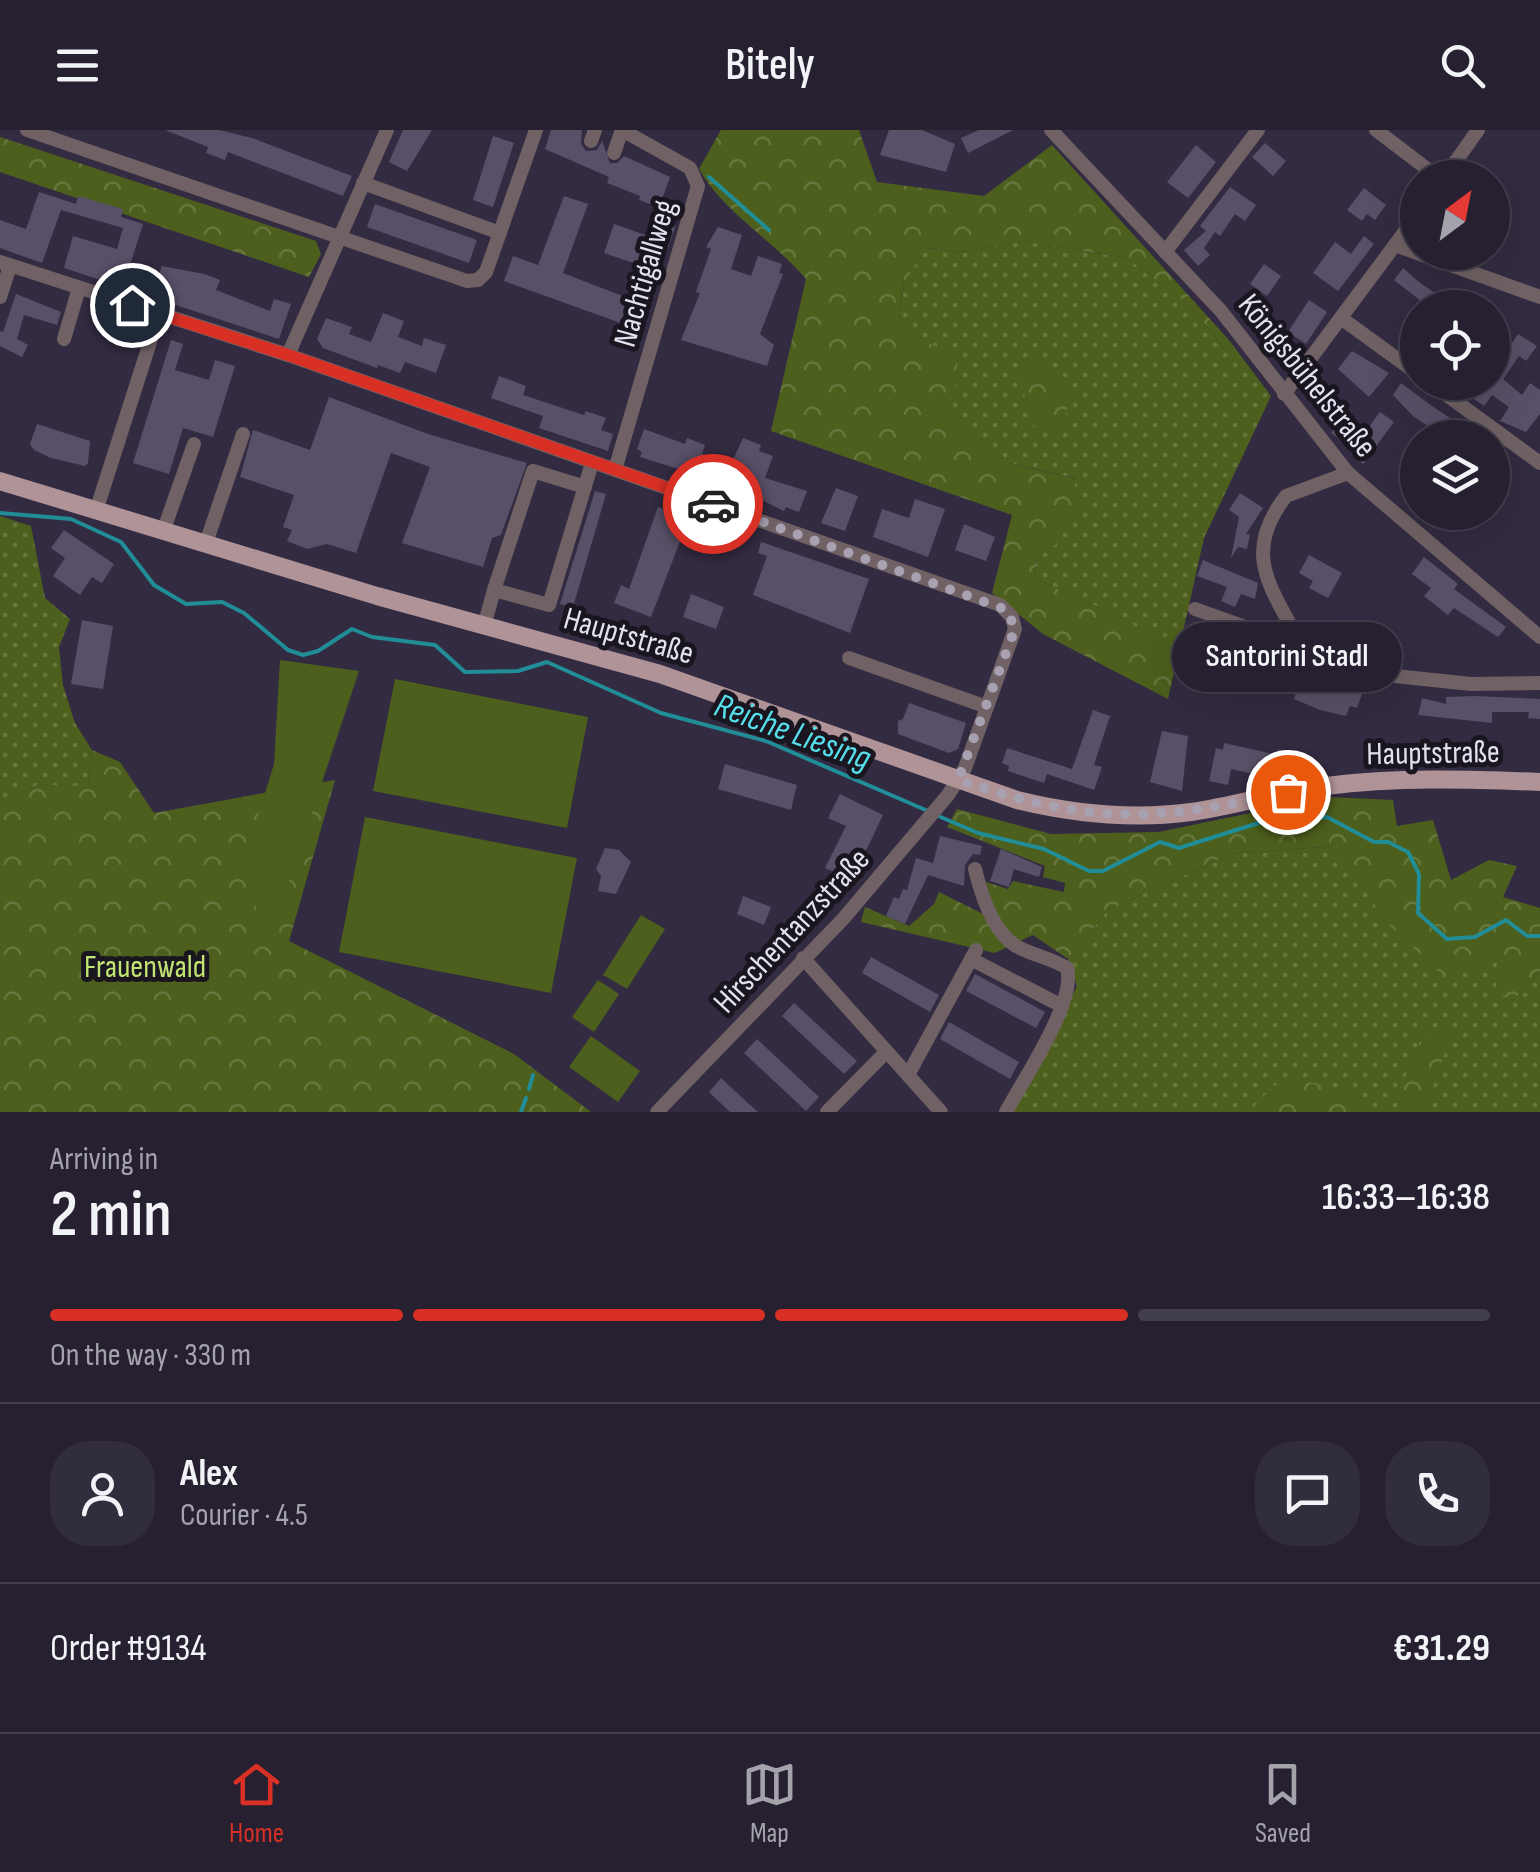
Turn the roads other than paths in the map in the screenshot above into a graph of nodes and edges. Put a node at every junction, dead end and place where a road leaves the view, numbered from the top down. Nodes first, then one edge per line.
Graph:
1 (28, 130) edge
2 (387, 130) edge
3 (536, 130) edge
4 (622, 130) edge
5 (1052, 130) edge
6 (1076, 130) edge
7 (1258, 130) edge
8 (1376, 130) edge
9 (1478, 130) edge
10 (1064, 146) junction
11 (614, 153) dead end
12 (1417, 160) edge
13 (1455, 160) edge
14 (363, 183) junction
15 (500, 233) junction
16 (337, 236) junction
17 (1400, 238) edge
18 (1395, 245) junction
19 (1165, 252) junction
20 (5, 264) edge
21 (79, 288) junction
22 (0, 296) edge
23 (1540, 298) edge
24 (159, 314) junction
25 (1341, 318) junction
26 (64, 339) dead end
27 (288, 355) junction
28 (1400, 361) edge
29 (1284, 394) junction
30 (1454, 400) edge
31 (243, 434) dead end
32 (194, 444) dead end
33 (592, 463) junction
34 (1540, 464) edge
35 (615, 470) junction
36 (1348, 473) junction
37 (0, 481) edge
38 (585, 487) junction
39 (96, 508) junction
40 (164, 530) junction
41 (206, 544) junction
42 (494, 590) junction
43 (1196, 609) dead end
44 (484, 626) junction
45 (1540, 636) edge
46 (1300, 644) junction
47 (849, 658) dead end
48 (1540, 683) edge
49 (987, 707) junction
50 (958, 780) junction
51 (1540, 782) edge
52 (974, 869) dead end
53 (804, 958) junction
54 (1062, 1006) junction
55 (886, 1052) junction
56 (908, 1076) junction
57 (658, 1112) edge
58 (827, 1112) edge
59 (942, 1112) edge
60 (1006, 1112) edge

1 - 16 street
2 - 14 street
3 - 15 street
4 - 11 street
4 - 35 street, Nachtigallweg
5 - 10 street, Königsbühelstraße
6 - 10 street
7 - 19 street
8 - 12 street
9 - 13 street
10 - 19 street, Königsbühelstraße
14 - 15 street
14 - 16 street
15 - 16 street
16 - 27 street
17 - 18 street
18 - 23 street
18 - 25 street
19 - 29 street, Königsbühelstraße
20 - 21 street
20 - 22 street
21 - 24 street
21 - 26 street
24 - 27 street
24 - 39 street
25 - 28 street
25 - 29 street
27 - 33 street
29 - 36 street, Königsbühelstraße
30 - 34 street
31 - 41 street
32 - 40 street
33 - 35 street
33 - 38 street
35 - 49 street, Hirschentanzstraße
36 - 45 street, Königsbühelstraße
36 - 46 street
37 - 39 main road, Hauptstraße
38 - 42 street
38 - 42 street
39 - 40 main road, Hauptstraße
40 - 41 main road, Hauptstraße
41 - 44 main road, Hauptstraße
42 - 44 street
43 - 46 street
44 - 50 main road, Hauptstraße
46 - 48 street
47 - 49 street
49 - 50 street, Hirschentanzstraße
50 - 51 main road, Hauptstraße
50 - 53 street, Hirschentanzstraße
52 - 54 street
53 - 55 street
53 - 57 street, Hirschentanzstraße
54 - 56 street
54 - 60 street
55 - 56 street
55 - 58 street
56 - 59 street

